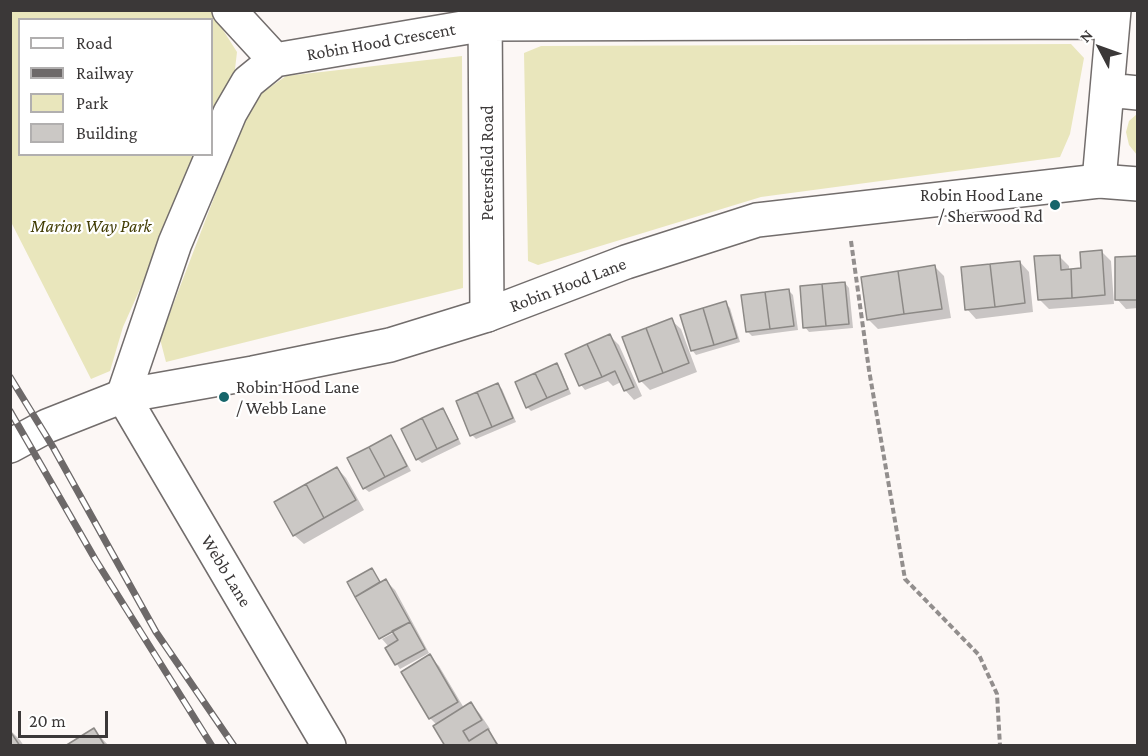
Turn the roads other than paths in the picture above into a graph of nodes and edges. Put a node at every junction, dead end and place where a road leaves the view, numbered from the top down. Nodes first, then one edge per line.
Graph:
1 (229, 10) edge
2 (1113, 16) edge
3 (485, 17) edge
4 (275, 60) junction
5 (1123, 91) edge
6 (213, 153) edge
7 (212, 156) edge
8 (1099, 182) junction
9 (1137, 184) edge
10 (487, 315) junction
11 (123, 396) junction
12 (10, 446) edge
13 (329, 746) edge

1 - 4 street
2 - 3 street, Robin Hood Crescent
2 - 5 street
3 - 4 street, Robin Hood Crescent
3 - 10 street, Petersfield Road
4 - 6 street, Robin Hood Crescent
5 - 8 street
7 - 11 street, Robin Hood Crescent
8 - 9 street, Robin Hood Lane
8 - 10 street, Robin Hood Lane
10 - 11 street, Robin Hood Lane
11 - 12 street, Robin Hood Lane
11 - 13 street, Webb Lane

